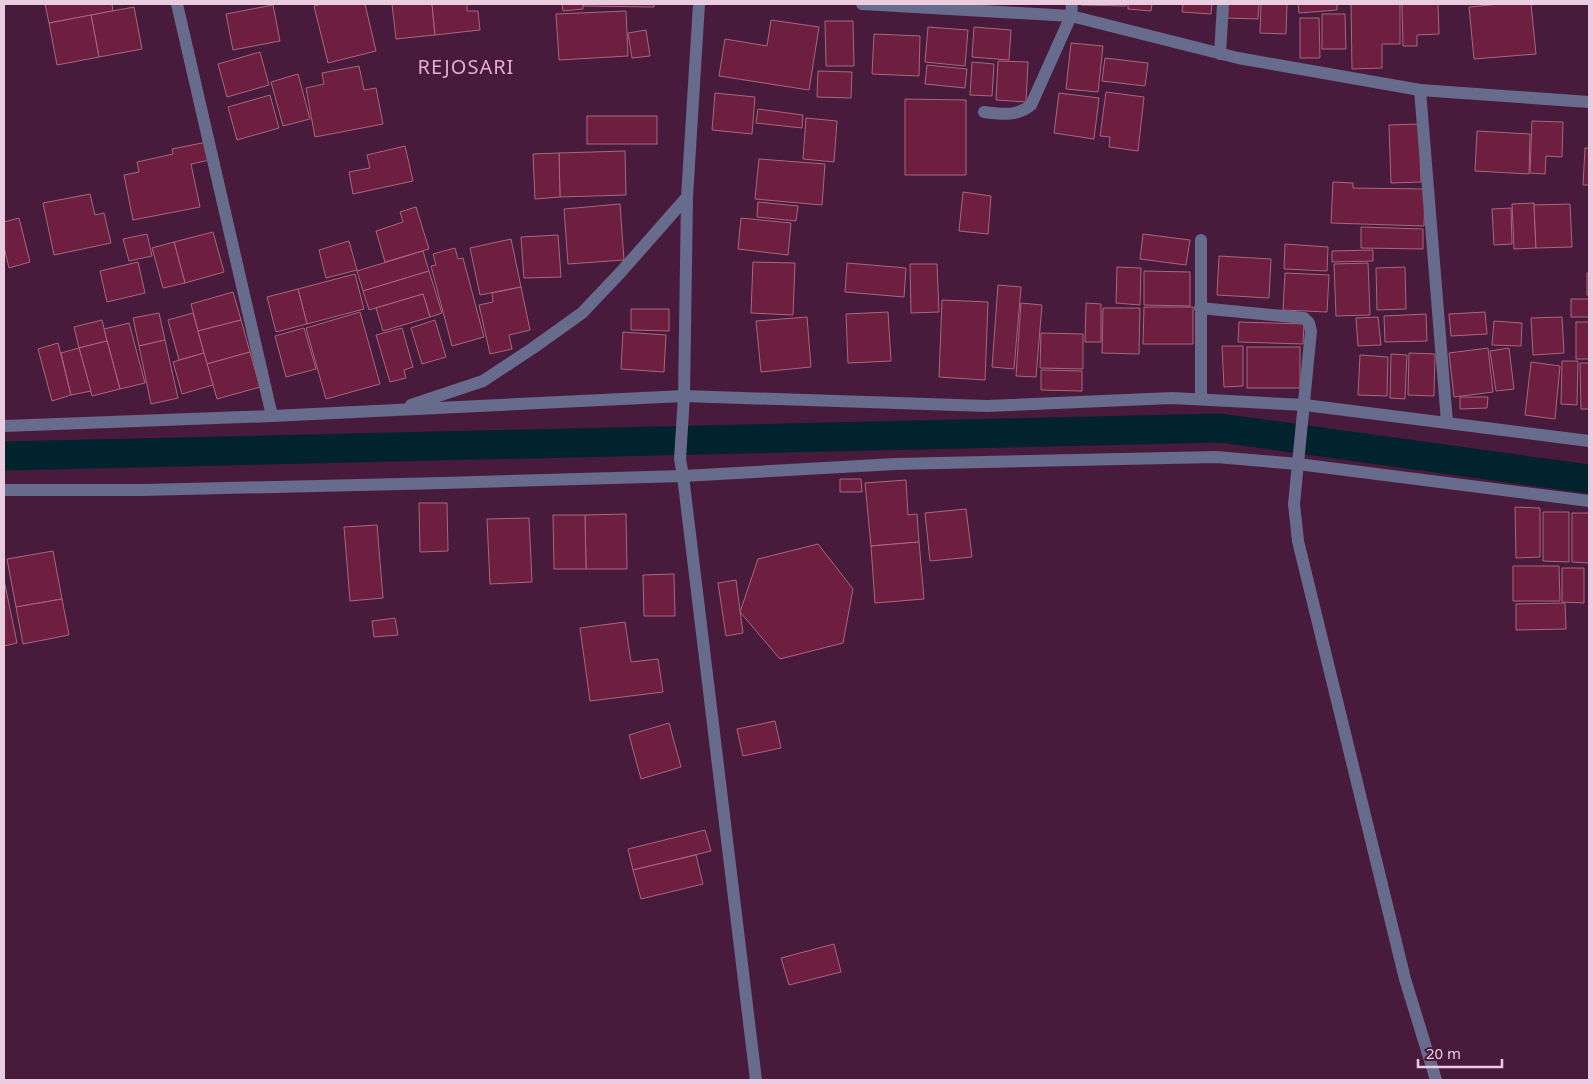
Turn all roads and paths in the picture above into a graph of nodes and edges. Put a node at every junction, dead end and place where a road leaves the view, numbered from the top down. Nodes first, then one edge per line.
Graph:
1 (177, 4) edge
2 (699, 4) edge
3 (862, 4) edge
4 (1223, 4) edge
5 (1072, 10) edge
6 (1220, 54) junction
7 (1420, 90) junction
8 (1589, 102) edge
9 (984, 112) dead end
10 (687, 197) junction
11 (1201, 240) dead end
12 (1200, 308) junction
13 (684, 396) junction
14 (1201, 399) junction
15 (1305, 405) junction
16 (395, 410) junction
17 (272, 416) junction
18 (1447, 422) junction
19 (4, 426) edge
20 (1589, 441) edge
21 (1299, 459) junction
22 (683, 476) junction
23 (4, 490) edge
24 (1589, 501) edge
25 (756, 1080) edge
26 (1436, 1080) edge

1 - 17 street
2 - 10 street
3 - 5 street
4 - 6 street
5 - 6 street
5 - 9 street
6 - 7 street
7 - 8 street
7 - 18 street
10 - 13 street
10 - 16 street
11 - 12 street
12 - 14 street
12 - 15 street
13 - 14 street
13 - 16 street
13 - 22 street
14 - 15 street
15 - 18 street
15 - 21 street
16 - 17 street
17 - 19 street
18 - 20 street
21 - 22 street
21 - 24 street
21 - 26 street
22 - 23 street
22 - 25 street

